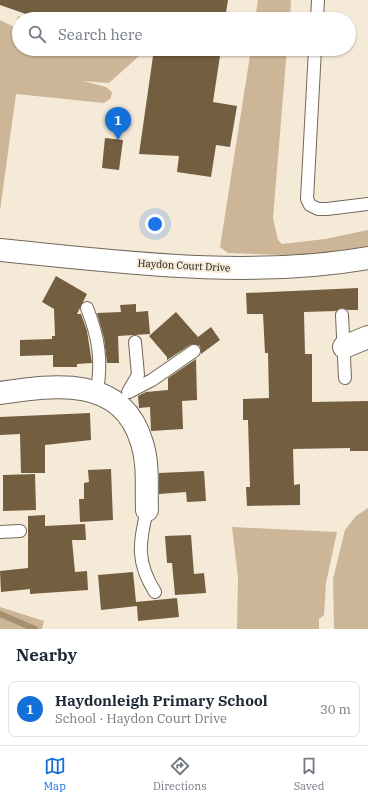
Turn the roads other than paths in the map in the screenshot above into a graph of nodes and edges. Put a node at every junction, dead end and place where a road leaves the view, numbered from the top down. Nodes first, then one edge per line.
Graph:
1 (318, 0) edge
2 (317, 12) edge
3 (315, 56) edge
4 (368, 204) edge
5 (0, 250) edge
6 (368, 258) edge
7 (87, 308) dead end
8 (342, 315) dead end
9 (368, 337) edge
10 (135, 342) dead end
11 (344, 347) junction
12 (194, 351) dead end
13 (345, 378) dead end
14 (97, 392) junction
15 (0, 393) edge
16 (124, 399) junction
17 (147, 510) joint
18 (20, 531) dead end
19 (0, 532) edge
20 (155, 592) dead end

1 - 2 lane
3 - 4 lane
5 - 6 street, Haydon Court Drive
7 - 14 lane
8 - 11 lane
9 - 11 street
10 - 16 lane
11 - 13 lane
12 - 16 lane
14 - 15 street
14 - 16 street
16 - 17 street
17 - 20 lane
18 - 19 lane

